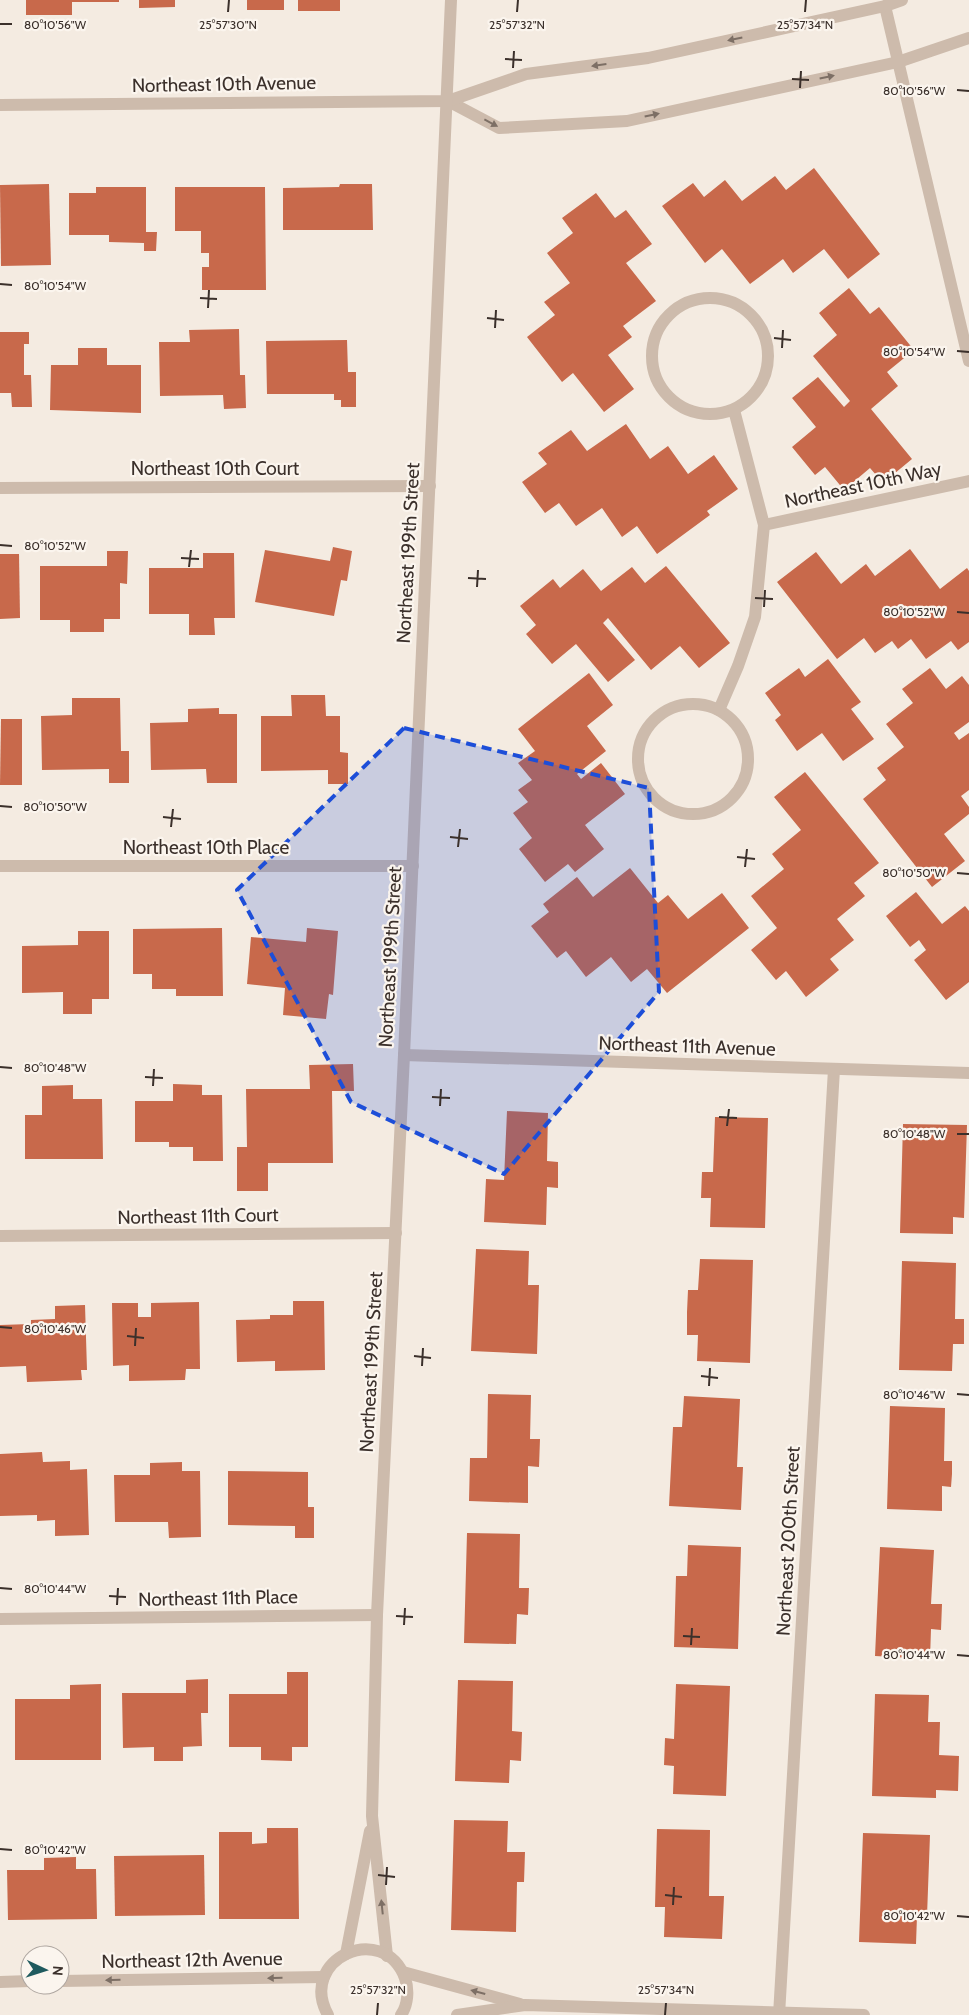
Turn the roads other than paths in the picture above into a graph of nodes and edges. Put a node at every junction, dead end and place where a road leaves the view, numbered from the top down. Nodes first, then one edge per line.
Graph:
1 (451, 0) edge
2 (902, 0) edge
3 (885, 6) junction
4 (969, 38) edge
5 (898, 62) junction
6 (448, 100) junction
7 (0, 105) edge
8 (969, 361) edge
9 (734, 410) junction
10 (969, 481) edge
11 (430, 486) junction
12 (0, 488) edge
13 (764, 525) junction
14 (719, 710) junction
15 (0, 866) edge
16 (413, 866) junction
17 (404, 1055) junction
18 (834, 1069) junction
19 (969, 1073) edge
20 (396, 1233) junction
21 (0, 1236) edge
22 (377, 1614) junction
23 (0, 1619) edge
24 (372, 1816) junction
25 (346, 1954) junction
26 (387, 1956) junction
27 (403, 1972) junction
28 (324, 1977) junction
29 (20, 1981) edge
30 (70, 1981) edge
31 (0, 1982) edge
32 (525, 2005) junction
33 (779, 2013) edge
34 (328, 2015) edge
35 (402, 2015) edge
36 (457, 2015) edge
37 (864, 2015) edge

1 - 6 street, Northeast 199th Street
2 - 3 street, Northeast 10th Avenue
3 - 5 street
3 -> 6 street, Northeast 10th Avenue
4 - 5 street, Northeast 10th Avenue
6 -> 5 street, Northeast 10th Avenue
5 - 8 street
6 - 7 street, Northeast 10th Avenue
6 - 11 street, Northeast 199th Street
9 - 9 street
9 - 13 street, Northeast 10th Way
10 - 13 street, Northeast 10th Way
11 - 12 street, Northeast 10th Court
11 - 16 street, Northeast 199th Street
13 - 14 street, Northeast 10th Way
14 - 14 street
15 - 16 street, Northeast 10th Place
16 - 17 street, Northeast 199th Street
17 - 18 street, Northeast 11th Avenue
17 - 20 street, Northeast 199th Street
18 - 19 street, Northeast 11th Avenue
18 - 33 street, Northeast 200th Street
20 - 21 street, Northeast 11th Court
20 - 22 street, Northeast 199th Street
22 - 23 street, Northeast 11th Place
22 - 24 street, Northeast 199th Street
24 - 25 street, Northeast 199th Street
26 -> 24 street, Northeast 199th Street
25 - 26 street
25 - 28 street
26 - 27 street
32 -> 27 street
27 - 35 street
28 -> 30 street, Northeast 12th Avenue
28 - 34 street
29 - 31 street
32 - 33 street
32 - 36 street
33 - 37 street

